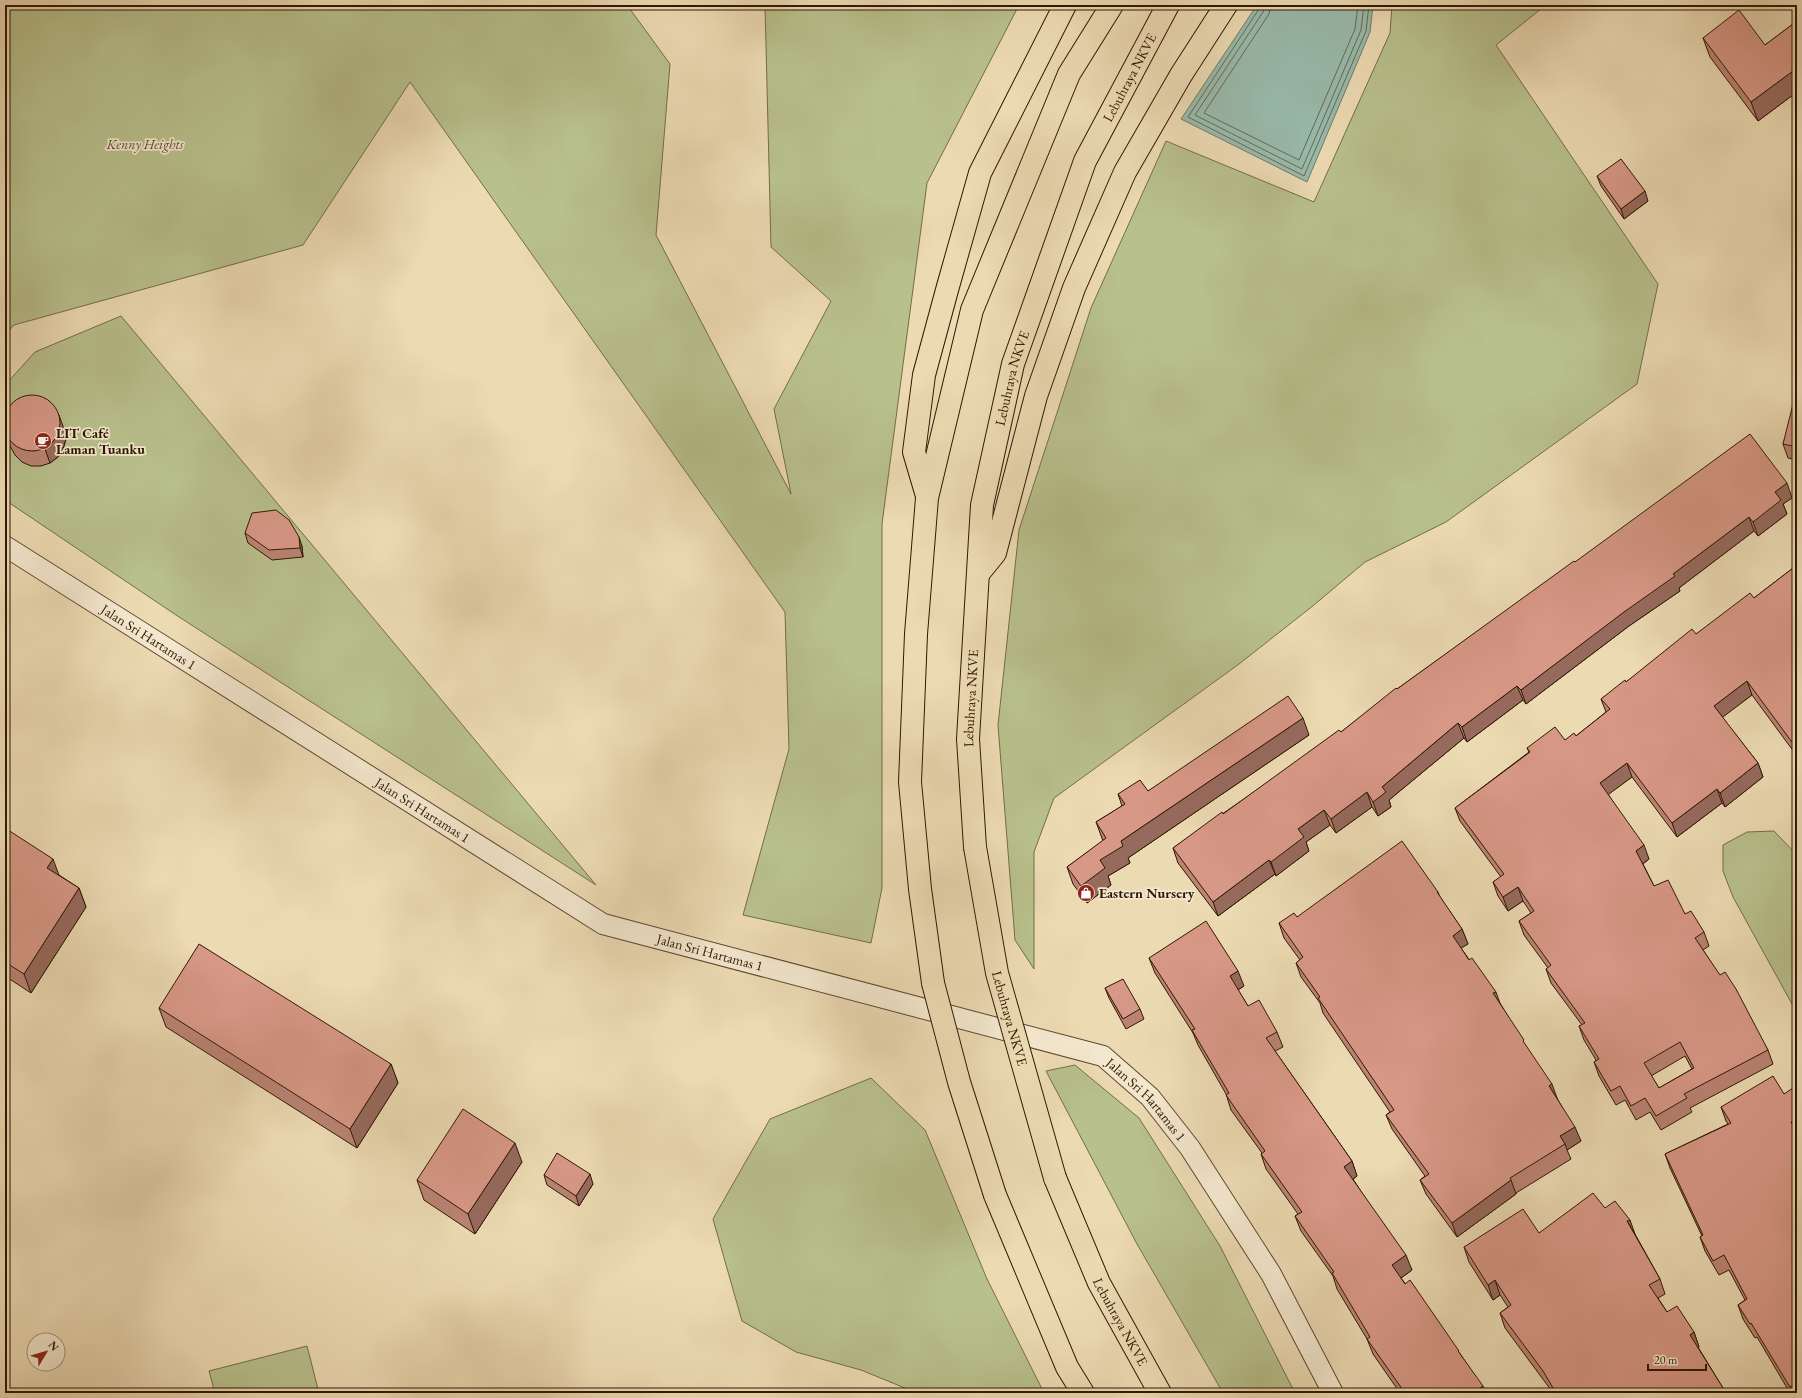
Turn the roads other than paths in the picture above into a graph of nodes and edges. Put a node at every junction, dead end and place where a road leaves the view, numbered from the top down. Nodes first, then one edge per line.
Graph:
1 (1065, 5) edge
2 (1112, 5) edge
3 (1168, 5) edge
4 (1226, 5) edge
5 (927, 498) junction
6 (5, 546) edge
7 (978, 574) junction
8 (1083, 1393) edge
9 (1160, 1393) edge
10 (1333, 1393) edge

1 - 5 highway
2 - 5 highway
3 - 7 highway, Lebuhraya NKVE
4 - 7 highway
5 - 8 highway, bridge
6 - 10 street, Jalan Sri Hartamas 1
7 - 9 highway, Lebuhraya NKVE, bridge

